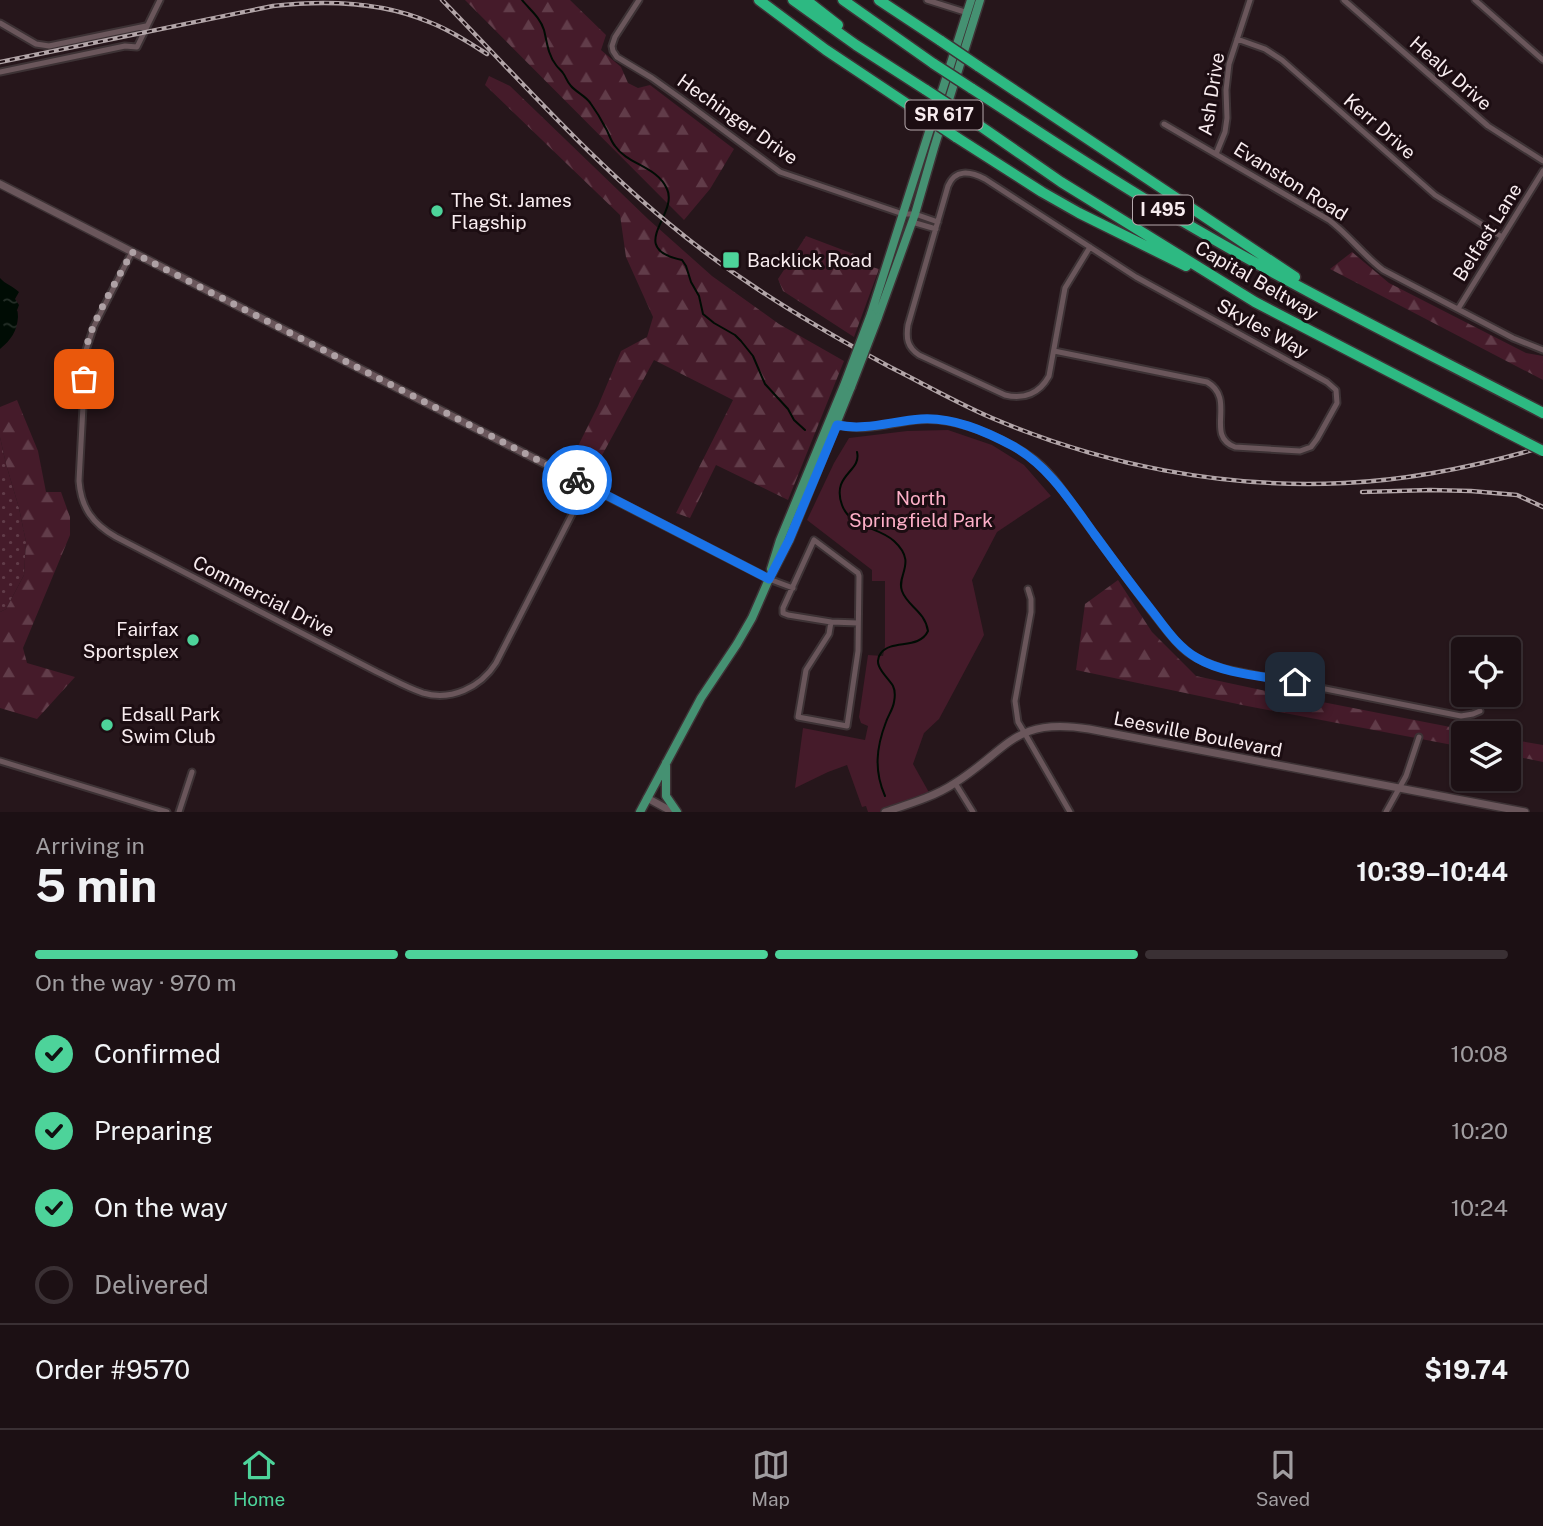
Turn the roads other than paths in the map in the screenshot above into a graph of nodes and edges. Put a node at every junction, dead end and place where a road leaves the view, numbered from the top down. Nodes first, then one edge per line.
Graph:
1 (160, 0) edge
2 (639, 0) edge
3 (758, 0) edge
4 (793, 0) edge
5 (806, 0) edge
6 (841, 0) edge
7 (879, 0) edge
8 (927, 0) edge
9 (971, 0) edge
10 (980, 0) edge
11 (1250, 0) edge
12 (1344, 0) edge
13 (1475, 0) edge
14 (971, 14) junction
15 (0, 23) edge
16 (147, 26) junction
17 (1237, 39) junction
18 (1543, 60) edge
19 (0, 72) edge
20 (926, 90) junction
21 (1164, 124) dead end
22 (1216, 154) junction
23 (1543, 161) edge
24 (1543, 171) edge
25 (0, 184) edge
26 (903, 214) junction
27 (913, 218) junction
28 (938, 222) junction
29 (936, 229) junction
30 (1502, 237) junction
31 (1090, 247) junction
32 (132, 252) junction
33 (1255, 302) junction
34 (1458, 309) junction
35 (874, 316) junction
36 (1364, 320) junction
37 (1543, 350) edge
38 (1054, 351) junction
39 (1543, 412) edge
40 (833, 423) junction
41 (1543, 451) edge
42 (587, 485) junction
43 (769, 579) junction
44 (793, 588) junction
45 (1028, 589) dead end
46 (831, 622) junction
47 (858, 623) junction
48 (1480, 710) dead end
49 (1024, 732) junction
50 (1419, 737) dead end
51 (667, 760) junction
52 (0, 761) edge
53 (192, 772) dead end
54 (955, 783) junction
55 (1399, 788) junction
56 (647, 798) junction
57 (644, 811) edge
58 (167, 812) edge
59 (179, 812) edge
60 (675, 812) edge
61 (885, 812) edge
62 (973, 812) edge
63 (1070, 812) edge
64 (1386, 812) edge
65 (1525, 812) edge

1 - 16 street
2 - 26 street, Hechinger Drive
3 - 33 highway, bridge
4 - 20 highway, Capital Beltway / I 495
5 - 20 highway
6 - 36 highway, Capital Beltway / I 495, bridge
7 - 36 highway, bridge
8 - 14 street
9 - 14 main road, SR 617
10 - 14 main road
11 - 17 street, Ash Drive
12 - 23 street, Healy Drive
13 - 18 street
14 - 26 main road, SR 617
14 - 27 main road, SR 617
15 - 16 street
16 - 19 street
17 - 22 street, Ash Drive
17 - 30 street, Kerr Drive
20 - 33 highway, Capital Beltway / I 495, bridge
21 - 22 street, Evanston Road
22 - 34 street, Evanston Road
24 - 30 street, Belfast Lane
25 - 32 street
26 - 27 street
26 - 35 main road, SR 617
27 - 28 street
27 - 29 street
27 - 35 main road, SR 617
28 - 29 street
28 - 31 street, Skyles Way
29 - 38 street
30 - 34 street, Belfast Lane
31 - 38 street
31 - 38 street, Skyles Way
32 - 42 street
32 - 42 street, Commercial Drive
33 - 41 highway, Capital Beltway / I 495, bridge
34 - 37 street, Evanston Road
35 - 40 main road, SR 617, bridge
36 - 39 highway, Capital Beltway / I 495
40 - 43 main road, SR 617
40 - 48 street
42 - 43 street
43 - 44 street
43 - 51 main road, SR 617
44 - 46 street
44 - 47 street
45 - 49 street
46 - 47 street
46 - 47 street
49 - 54 street, Leesville Boulevard
49 - 55 street, Leesville Boulevard
49 - 63 street
50 - 55 street
51 - 56 main road, SR 617
51 - 60 main road
52 - 58 street
53 - 59 street
54 - 61 street, Leesville Boulevard
54 - 62 street
55 - 64 street
55 - 65 street, Leesville Boulevard
56 - 57 main road, SR 617
56 - 60 street

